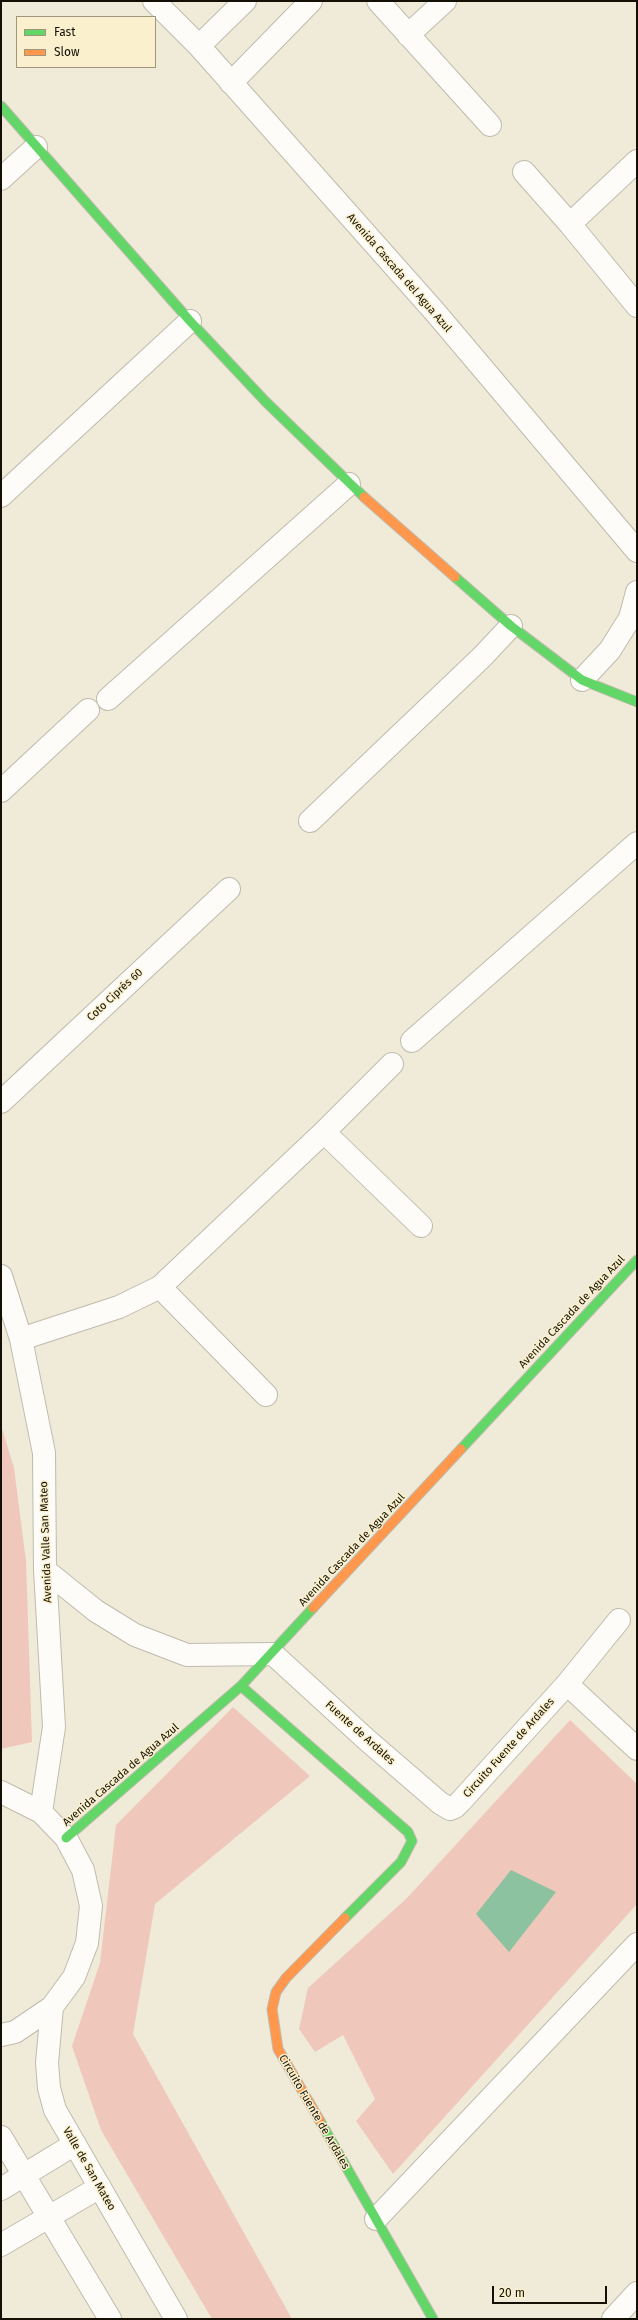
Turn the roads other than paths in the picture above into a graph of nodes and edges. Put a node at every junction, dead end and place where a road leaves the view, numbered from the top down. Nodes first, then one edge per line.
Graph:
1 (154, 1) edge
2 (245, 1) edge
3 (311, 1) edge
4 (378, 1) edge
5 (445, 1) edge
6 (408, 35) junction
7 (199, 46) junction
8 (231, 83) junction
9 (1, 106) edge
10 (490, 125) dead end
11 (36, 147) junction
12 (637, 160) edge
13 (524, 172) dead end
14 (1, 179) edge
15 (570, 224) junction
16 (637, 306) edge
17 (190, 321) junction
18 (348, 484) junction
19 (1, 496) edge
20 (637, 551) edge
21 (637, 592) edge
22 (511, 626) junction
23 (582, 680) junction
24 (108, 699) dead end
25 (637, 702) edge
26 (88, 710) dead end
27 (1, 791) edge
28 (310, 821) dead end
29 (637, 843) edge
30 (229, 889) dead end
31 (412, 1041) dead end
32 (392, 1064) dead end
33 (1, 1102) edge
34 (324, 1132) junction
35 (421, 1226) dead end
36 (637, 1260) edge
37 (1, 1276) edge
38 (160, 1287) junction
39 (21, 1339) junction
40 (266, 1395) dead end
41 (45, 1570) junction
42 (619, 1620) dead end
43 (273, 1654) junction
44 (566, 1684) junction
45 (241, 1686) junction
46 (637, 1749) edge
47 (1, 1792) edge
48 (450, 1809) joint
49 (41, 1812) junction
50 (66, 1838) junction
51 (637, 1944) edge
52 (52, 2007) junction
53 (1, 2035) edge
54 (1, 2137) edge
55 (75, 2144) junction
56 (23, 2175) junction
57 (100, 2188) junction
58 (1, 2189) edge
59 (48, 2218) junction
60 (376, 2219) junction
61 (1, 2245) edge
62 (637, 2293) edge
63 (110, 2319) edge
64 (176, 2319) edge
65 (433, 2319) edge
66 (612, 2319) edge

1 - 7 street, Avenida Cascada del Agua Azul
2 - 7 street
3 - 8 street
4 - 6 street
5 - 6 street
6 - 10 street
7 - 8 street, Avenida Cascada del Agua Azul
8 - 20 street, Avenida Cascada del Agua Azul
9 - 11 street
11 - 14 street
11 - 17 street
12 - 15 street
13 - 15 street
15 - 16 street
17 - 18 street
17 - 19 street
18 - 22 street
18 - 24 street
21 - 23 street
22 - 23 street
22 - 28 street
23 - 25 street
26 - 27 street
29 - 31 street
30 - 33 street, Coto Ciprés 60
32 - 34 street
34 - 35 street
34 - 38 street
36 - 43 street, Avenida Cascada de Agua Azul
37 - 39 street, Avenida Valle San Mateo
38 - 39 street
38 - 40 street
39 - 41 street, Avenida Valle San Mateo
41 - 43 street
41 - 49 street, Avenida Valle San Mateo
42 - 44 street, Circuito Fuente de Ardales
43 - 45 street, Avenida Cascada de Agua Azul
43 - 48 street, Fuente de Ardales
44 - 46 street
44 - 48 street, Circuito Fuente de Ardales
45 - 50 street, Avenida Cascada de Agua Azul
45 - 60 street, Circuito Fuente de Ardales
47 - 49 street
49 - 50 street
50 - 52 street
51 - 60 street
52 - 53 street
52 - 55 street, Valle de San Mateo
54 - 56 street
55 - 56 street
55 - 57 street, Valle de San Mateo
56 - 58 street
56 - 59 street
57 - 59 street
57 - 64 street, Valle de San Mateo
59 - 61 street
59 - 63 street
60 - 65 street, Circuito Fuente de Ardales
62 - 66 street

